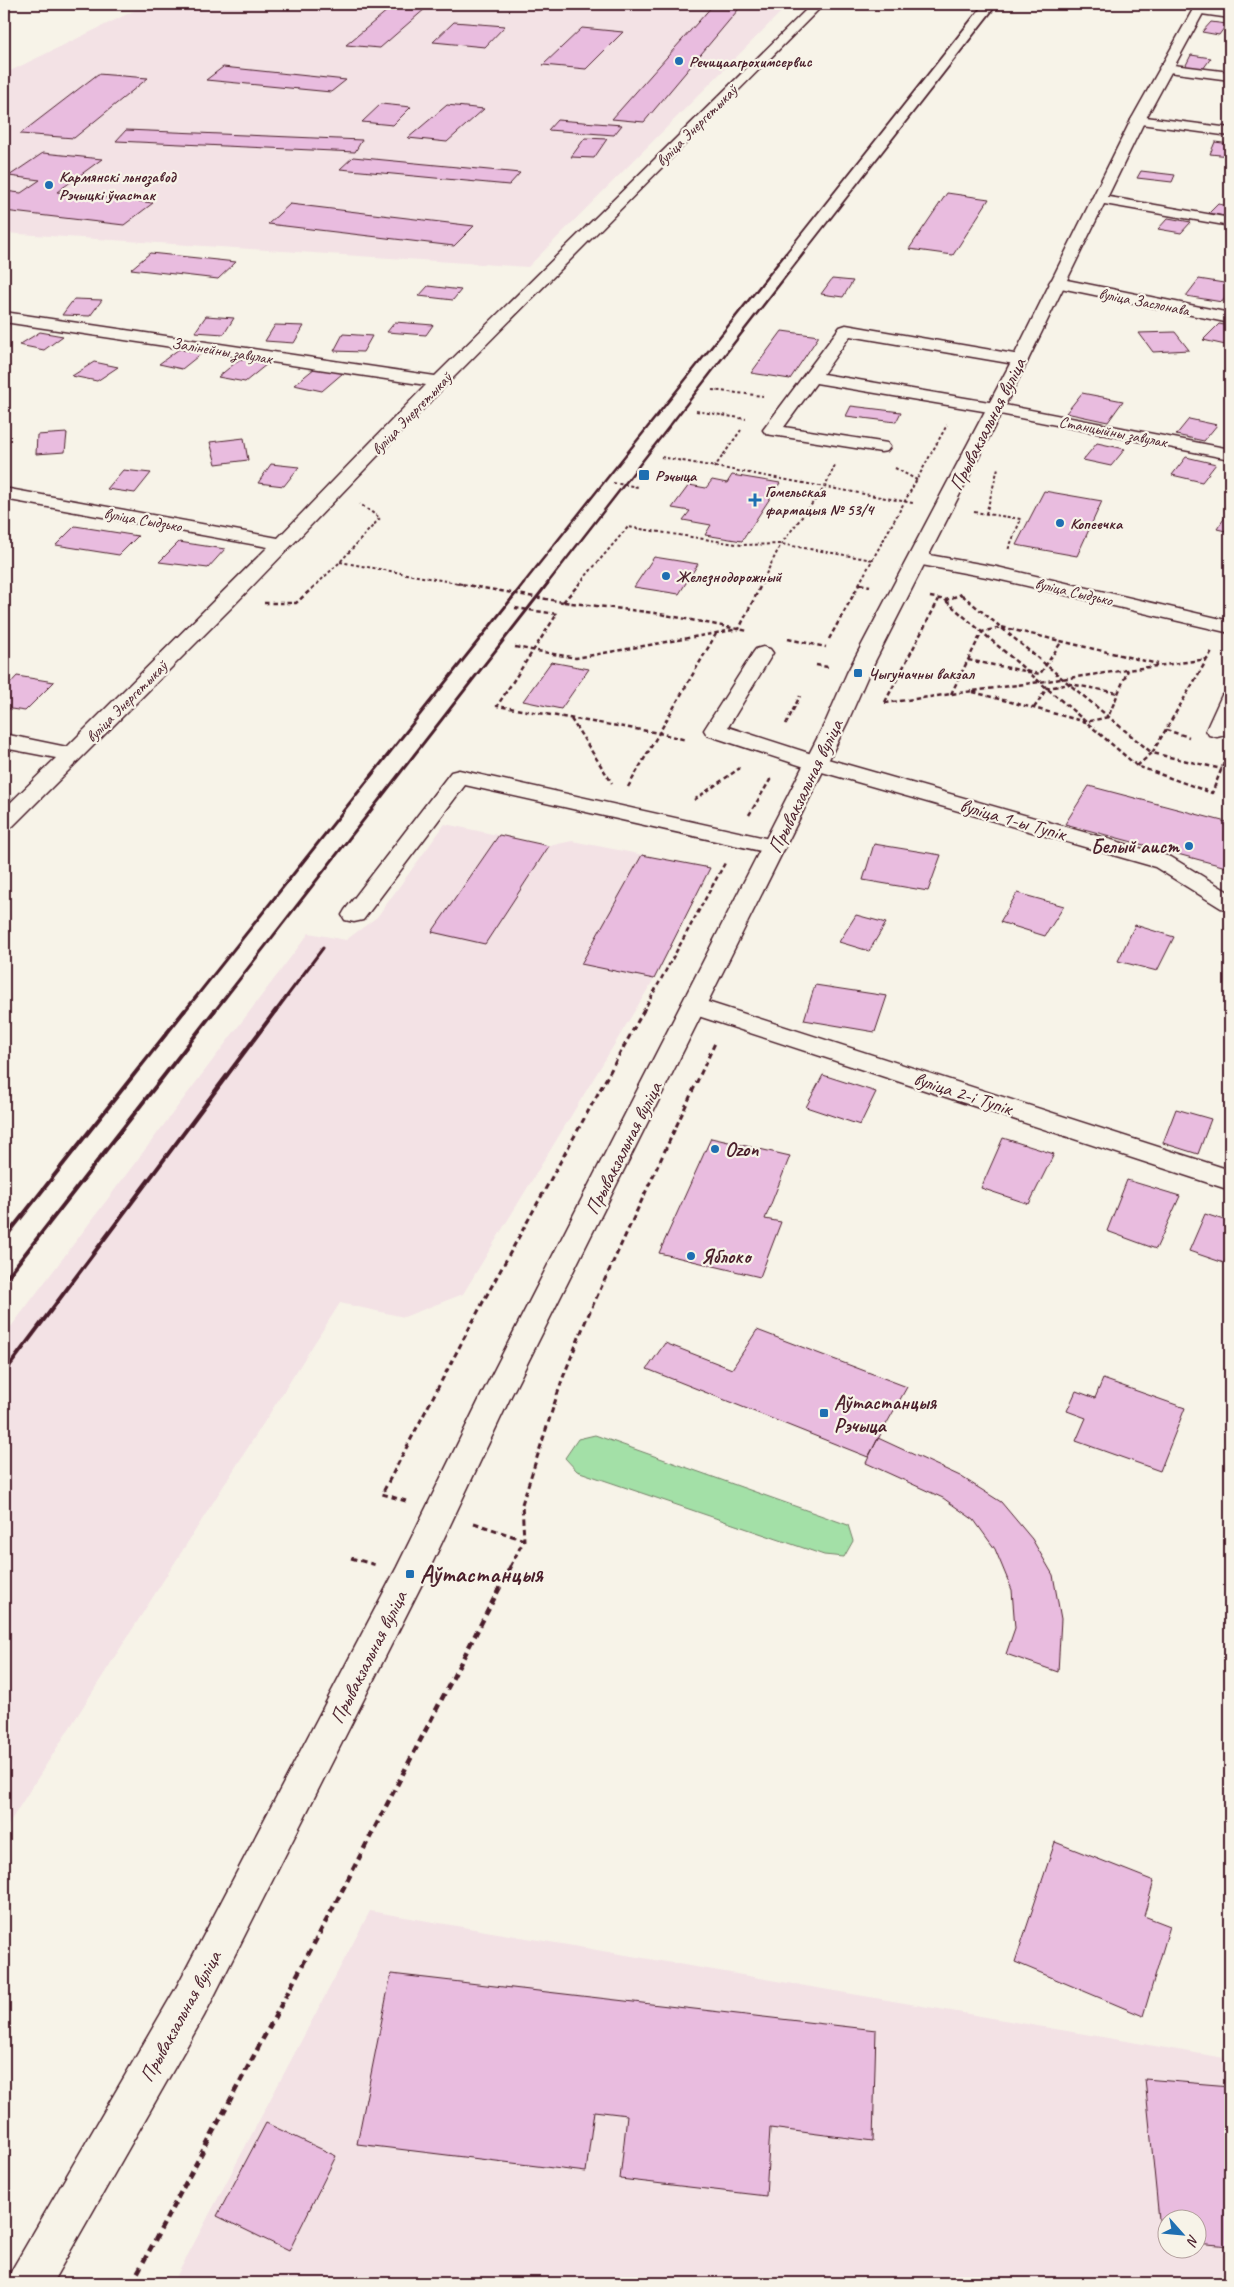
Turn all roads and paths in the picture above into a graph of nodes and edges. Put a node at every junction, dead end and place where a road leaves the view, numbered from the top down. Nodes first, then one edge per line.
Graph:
1 (818, 4) edge
2 (1200, 7) edge
3 (1230, 14) edge
4 (1165, 68) junction
5 (1230, 76) edge
6 (1138, 120) junction
7 (1230, 132) edge
8 (1098, 199) junction
9 (1230, 222) edge
10 (1057, 283) junction
11 (4, 316) edge
12 (1230, 318) edge
13 (1020, 360) junction
14 (812, 378) junction
15 (439, 382) junction
16 (712, 390) dead end
17 (767, 396) dead end
18 (960, 402) junction
19 (995, 408) junction
20 (696, 411) dead end
21 (749, 419) dead end
22 (846, 442) junction
23 (881, 447) dead end
24 (1230, 454) edge
25 (661, 457) dead end
26 (891, 466) dead end
27 (917, 480) junction
28 (613, 483) dead end
29 (638, 487) dead end
30 (825, 487) junction
31 (4, 494) edge
32 (905, 502) junction
33 (944, 507) junction
34 (380, 518) dead end
35 (282, 544) junction
36 (781, 544) junction
37 (918, 559) junction
38 (873, 560) junction
39 (340, 562) junction
40 (997, 573) junction
41 (860, 584) junction
42 (900, 591) junction
43 (962, 594) junction
44 (939, 599) junction
45 (946, 600) junction
46 (563, 602) junction
47 (296, 603) dead end
48 (515, 608) dead end
49 (1001, 627) junction
50 (1230, 627) edge
51 (739, 629) junction
52 (749, 631) dead end
53 (982, 632) junction
54 (716, 633) junction
55 (787, 639) dead end
56 (829, 639) dead end
57 (1062, 641) junction
58 (515, 646) dead end
59 (1214, 646) dead end
60 (826, 647) dead end
61 (535, 650) junction
62 (763, 652) dead end
63 (1208, 659) junction
64 (968, 660) junction
65 (1046, 665) junction
66 (1161, 665) junction
67 (1128, 669) junction
68 (1027, 671) junction
69 (1062, 678) junction
70 (1040, 682) junction
71 (1070, 684) junction
72 (1047, 688) junction
73 (969, 691) junction
74 (1118, 693) junction
75 (951, 694) junction
76 (1230, 700) edge
77 (1034, 708) junction
78 (1108, 717) junction
79 (571, 718) junction
80 (1086, 722) junction
81 (1217, 730) dead end
82 (659, 733) junction
83 (4, 741) edge
84 (1230, 748) edge
85 (1152, 753) junction
86 (71, 755) junction
87 (816, 763) junction
88 (1137, 766) junction
89 (1222, 769) junction
90 (769, 774) dead end
91 (618, 805) junction
92 (4, 822) edge
93 (739, 839) junction
94 (774, 847) junction
95 (1230, 902) edge
96 (354, 916) dead end
97 (711, 1011) junction
98 (1230, 1180) edge
99 (382, 1494) dead end
100 (28, 2283) edge
101 (132, 2283) edge

1 - 15 street, вуліца Энергетыкаў
2 - 3 street
2 - 4 street, Прывакзальная вуліца
4 - 5 street
4 - 6 street, Прывакзальная вуліца
6 - 7 street
6 - 8 street, Прывакзальная вуліца
8 - 9 street
8 - 10 street, Прывакзальная вуліца
10 - 12 street, вуліца Заслонава
10 - 13 street, Прывакзальная вуліца
11 - 15 street, Залінейны завулак
13 - 14 street
13 - 19 street, Прывакзальная вуліца
14 - 18 street, Станцыйны завулак
14 - 22 street
15 - 35 street, вуліца Энергетыкаў
16 - 17 path
18 - 19 street, Станцыйны завулак
18 - 27 path
19 - 24 street, Станцыйны завулак
19 - 33 street, Прывакзальная вуліца
20 - 21 path
22 - 23 street
22 - 30 path
25 - 30 path
26 - 27 path
27 - 32 path
28 - 29 path
30 - 32 path
30 - 36 path
31 - 35 street, вуліца Сыдзько
32 - 33 path
32 - 38 path
33 - 37 street, Прывакзальная вуліца
33 - 40 path
34 - 39 path
35 - 86 street, вуліца Энергетыкаў
36 - 38 path
36 - 46 path
36 - 51 path
37 - 40 street, вуліца Сыдзько
37 - 42 street, Прывакзальная вуліца
38 - 41 path
39 - 46 path, bridge
39 - 47 path
40 - 43 path
40 - 50 street, вуліца Сыдзько
41 - 42 path
41 - 56 path
42 - 44 path
42 - 87 street, Прывакзальная вуліца
43 - 45 path
43 - 49 path
44 - 45 path
44 - 75 path
45 - 53 path
46 - 51 path
48 - 61 path
49 - 53 path
49 - 57 path
49 - 65 path
51 - 52 path
51 - 54 path
53 - 64 path
53 - 68 path
54 - 61 path
54 - 82 path
55 - 60 path
57 - 65 path
57 - 66 path
58 - 61 path
59 - 63 path
61 - 79 path
62 - 87 street, вуліца 1-ы Тупік
63 - 66 path
63 - 85 path
64 - 68 path
64 - 75 path
65 - 68 path
65 - 69 path
66 - 67 path
67 - 69 path
67 - 74 path
68 - 70 path
69 - 70 path
69 - 71 path
70 - 72 path
70 - 73 path
71 - 72 path
71 - 74 path
71 - 78 path
72 - 77 path
72 - 80 path
73 - 75 path
73 - 77 path
74 - 78 path
76 - 81 street
77 - 80 path
78 - 80 path
78 - 85 path
79 - 82 path
79 - 91 path
80 - 88 path
82 - 91 path
83 - 86 street
84 - 89 path
85 - 88 path
85 - 89 path
86 - 92 street, вуліца Энергетыкаў
87 - 94 street, Прывакзальная вуліца
87 - 95 street, вуліца 1-ы Тупік
88 - 89 path
90 - 93 path
91 - 93 street
91 - 96 street
93 - 94 street
93 - 99 path
94 - 97 street, Прывакзальная вуліца
97 - 98 street, вуліца 2-і Тупік
97 - 100 street, Прывакзальная вуліца
97 - 101 path

